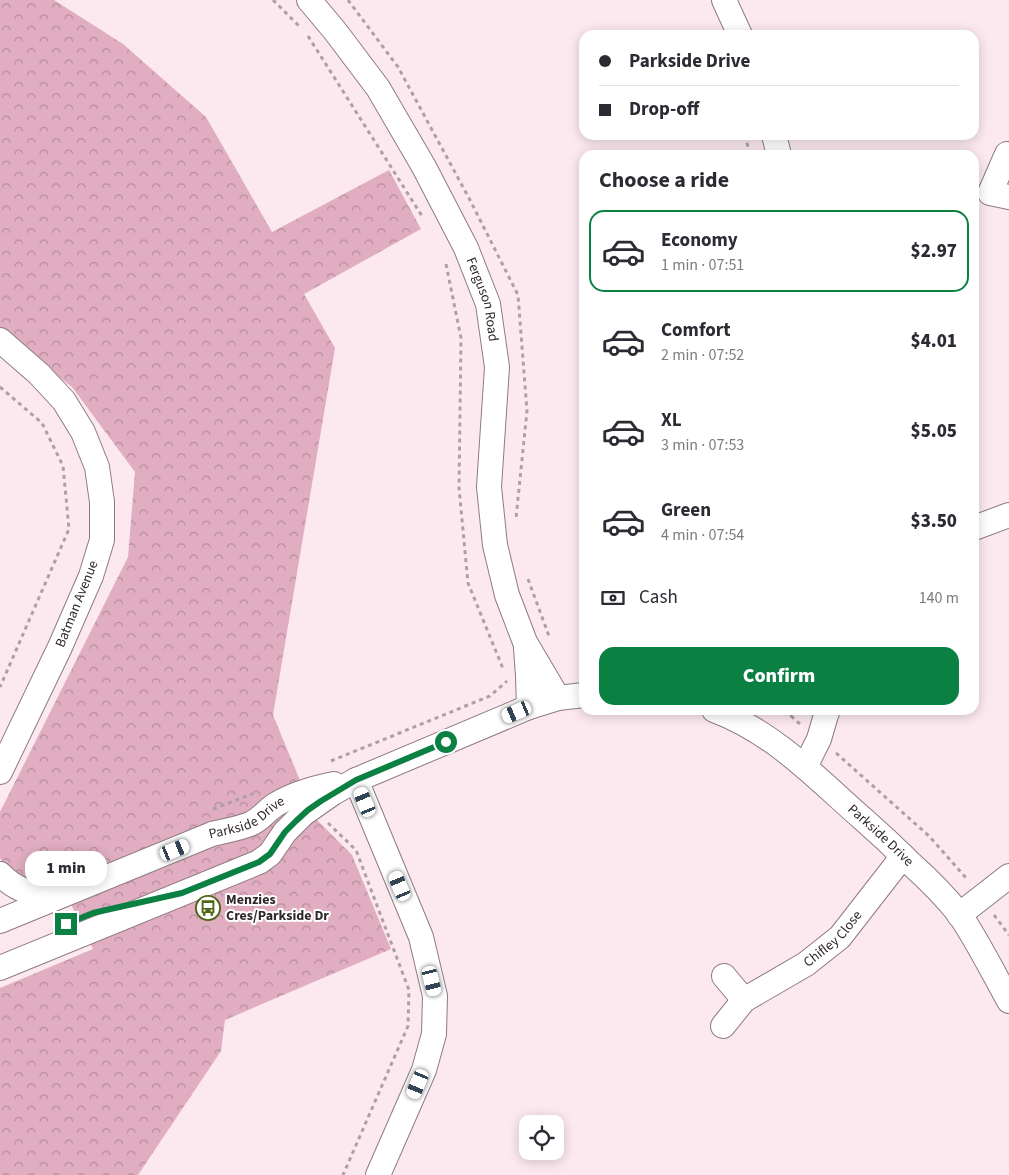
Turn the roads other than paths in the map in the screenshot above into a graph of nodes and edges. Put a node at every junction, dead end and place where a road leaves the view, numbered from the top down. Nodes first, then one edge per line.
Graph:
1 (309, 0) edge
2 (724, 0) edge
3 (738, 30) edge
4 (1007, 154) dead end
5 (991, 195) edge
6 (0, 340) edge
7 (1009, 516) edge
8 (979, 526) edge
9 (525, 642) junction
10 (579, 696) edge
11 (558, 698) junction
12 (529, 707) junction
13 (726, 715) edge
14 (823, 715) edge
15 (806, 729) junction
16 (785, 750) junction
17 (805, 767) junction
18 (0, 772) edge
19 (356, 780) junction
20 (904, 856) junction
21 (0, 874) edge
22 (1009, 876) edge
23 (182, 893) junction
24 (65, 894) junction
25 (959, 915) junction
26 (0, 921) edge
27 (0, 950) edge
28 (0, 968) edge
29 (724, 976) dead end
30 (744, 1000) junction
31 (1009, 1001) edge
32 (723, 1026) dead end
33 (378, 1175) edge

1 - 9 street, Ferguson Road
2 - 3 street
4 - 5 street
6 - 18 street, Batman Avenue
7 - 8 street
9 - 11 street, Ferguson Road
9 - 12 street, Ferguson Road
10 - 11 street, Parkside Drive
11 - 12 street, Parkside Drive
12 - 19 street, Parkside Drive
13 - 16 street, Parkside Drive
14 - 15 street
15 - 16 street
15 - 17 street
16 - 17 street, Parkside Drive
17 - 20 street, Parkside Drive
19 - 23 street, Parkside Drive
19 - 24 street, Parkside Drive
19 - 33 street
20 - 25 street, Parkside Drive
20 - 30 street, Chifley Close
21 - 24 street
22 - 25 street
23 - 27 street
23 - 28 street, Parkside Drive
24 - 26 street, Parkside Drive
25 - 31 street, Parkside Drive
29 - 30 street
30 - 32 street, Chifley Close

